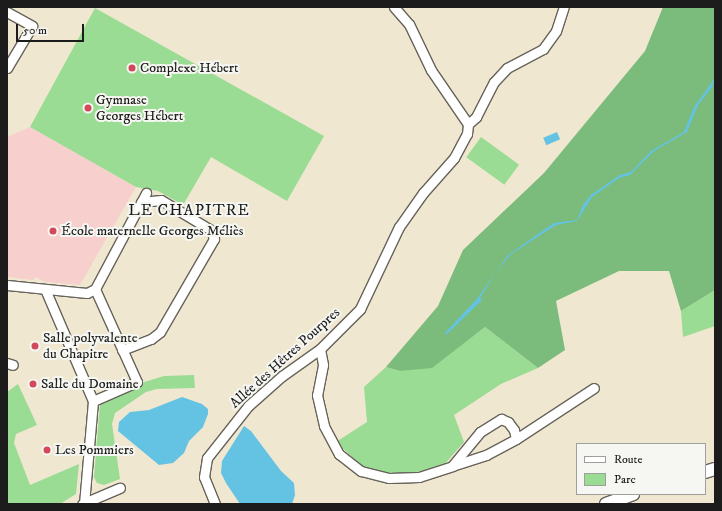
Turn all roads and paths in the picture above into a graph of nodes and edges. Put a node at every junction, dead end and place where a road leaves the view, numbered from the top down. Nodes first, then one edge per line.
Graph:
1 (394, 7) edge
2 (564, 7) edge
3 (7, 12) edge
4 (7, 68) edge
5 (468, 124) junction
6 (146, 193) dead end
7 (141, 202) junction
8 (7, 285) edge
9 (45, 289) junction
10 (95, 289) junction
11 (320, 349) junction
12 (122, 350) junction
13 (594, 388) dead end
14 (93, 400) junction
15 (516, 440) junction
16 (452, 466) junction
17 (120, 488) dead end
18 (631, 495) edge
19 (83, 504) edge
20 (215, 504) edge
21 (606, 504) edge

1 - 5 street
2 - 5 street, Allée des Hêtres Pourpres
3 - 4 street
5 - 11 street, Allée des Hêtres Pourpres
6 - 7 street
7 - 10 street
7 - 12 street
8 - 9 street
9 - 10 street
9 - 14 street
10 - 12 street
11 - 16 street
11 - 20 street, Allée des Hêtres Pourpres
12 - 14 street
13 - 15 street
14 - 19 street
15 - 16 street
15 - 16 street
17 - 19 street
18 - 21 street

